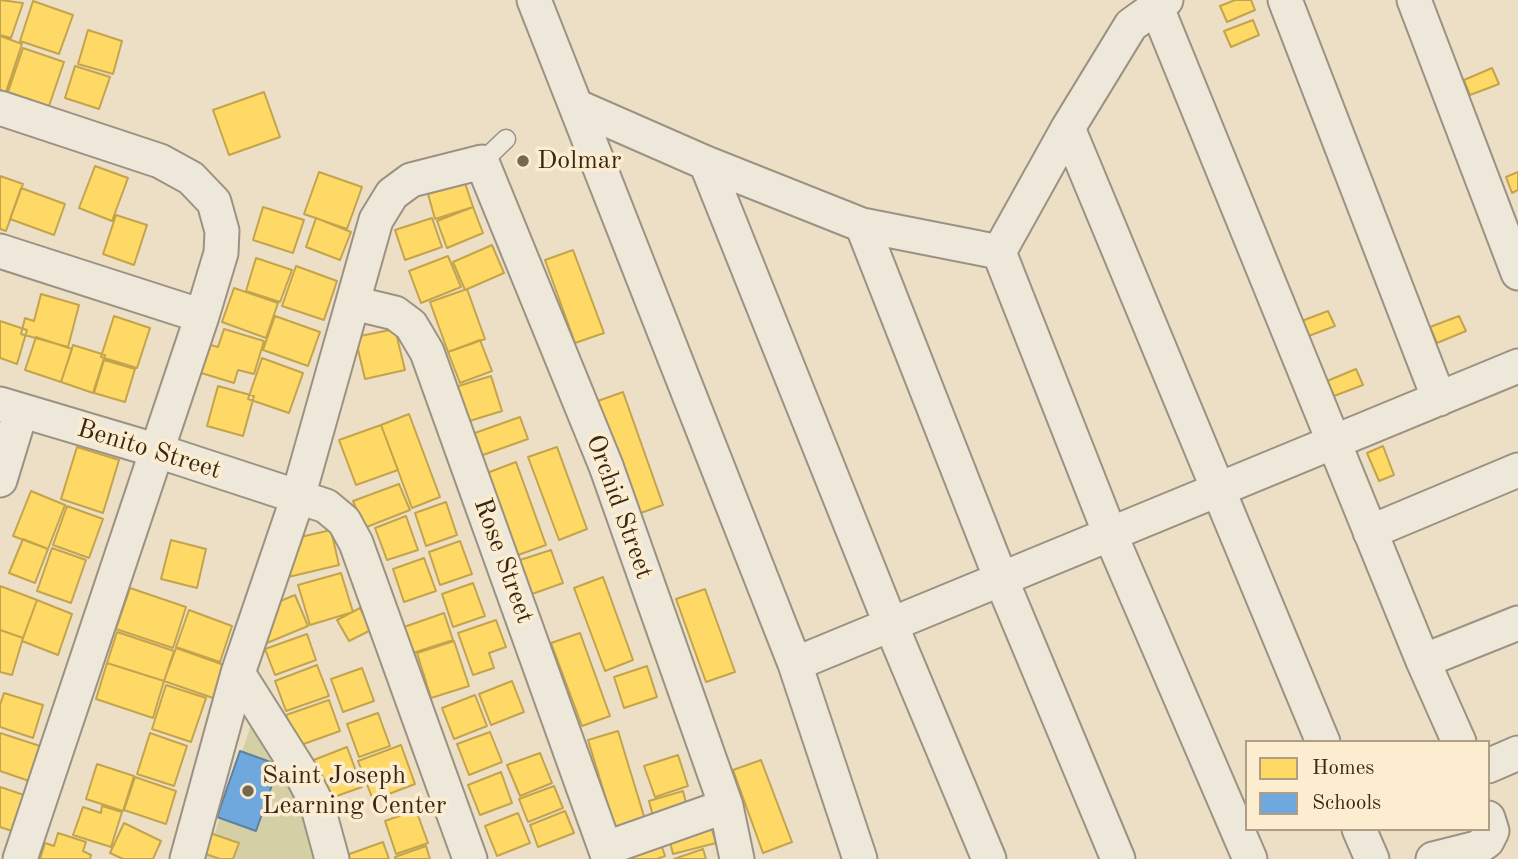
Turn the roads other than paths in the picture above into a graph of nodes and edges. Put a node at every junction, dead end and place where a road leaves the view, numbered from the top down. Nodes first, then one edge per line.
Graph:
1 (534, 0) edge
2 (1285, 0) edge
3 (1414, 0) edge
4 (1162, 4) edge
5 (576, 106) junction
6 (0, 108) edge
7 (1068, 128) junction
8 (506, 139) dead end
9 (482, 162) junction
10 (706, 163) junction
11 (862, 225) junction
12 (0, 251) edge
13 (999, 252) junction
14 (1518, 273) edge
15 (353, 303) junction
16 (202, 316) junction
17 (1518, 366) edge
18 (1439, 399) junction
19 (11, 408) edge
20 (1334, 442) junction
21 (158, 451) junction
22 (1518, 470) edge
23 (0, 480) edge
24 (1218, 490) junction
25 (298, 497) junction
26 (1370, 532) junction
27 (1110, 534) junction
28 (1001, 579) junction
29 (1518, 624) edge
30 (891, 625) junction
31 (1423, 661) junction
32 (795, 664) junction
33 (237, 673) junction
34 (1322, 740) edge
35 (1458, 740) edge
36 (1518, 753) edge
37 (1490, 765) edge
38 (726, 806) junction
39 (1490, 824) edge
40 (1360, 831) edge
41 (608, 854) edge
42 (20, 859) edge
43 (187, 859) edge
44 (332, 859) edge
45 (470, 859) edge
46 (737, 859) edge
47 (860, 859) edge
48 (989, 859) edge
49 (1118, 859) edge
50 (1250, 859) edge
51 (1372, 859) edge
52 (1433, 859) edge

1 - 5 street
2 - 18 street
3 - 14 street
4 - 7 street
4 - 20 street
5 - 10 street
5 - 32 street
6 - 16 street
7 - 13 street
7 - 24 street
8 - 9 lane
9 - 15 street
9 - 38 street, Orchid Street
10 - 11 street
10 - 30 street
11 - 13 street
11 - 28 street
12 - 16 street
13 - 27 street
15 - 25 street
15 - 41 street, Rose Street
16 - 21 street
17 - 18 street
18 - 20 street
19 - 21 street, Benito Street
19 - 23 street
20 - 24 street
20 - 26 street
21 - 25 street, Benito Street
21 - 42 street
22 - 26 street
24 - 27 street
24 - 34 street
25 - 33 street
25 - 45 street, Benito Street
26 - 31 street
27 - 28 street
27 - 50 street
28 - 30 street
28 - 49 street
29 - 31 street
30 - 32 street
30 - 48 street
31 - 35 street
32 - 47 street
33 - 43 street
33 - 44 street
36 - 37 street
38 - 41 street
38 - 46 street, Orchid Street
39 - 52 street
40 - 51 street

